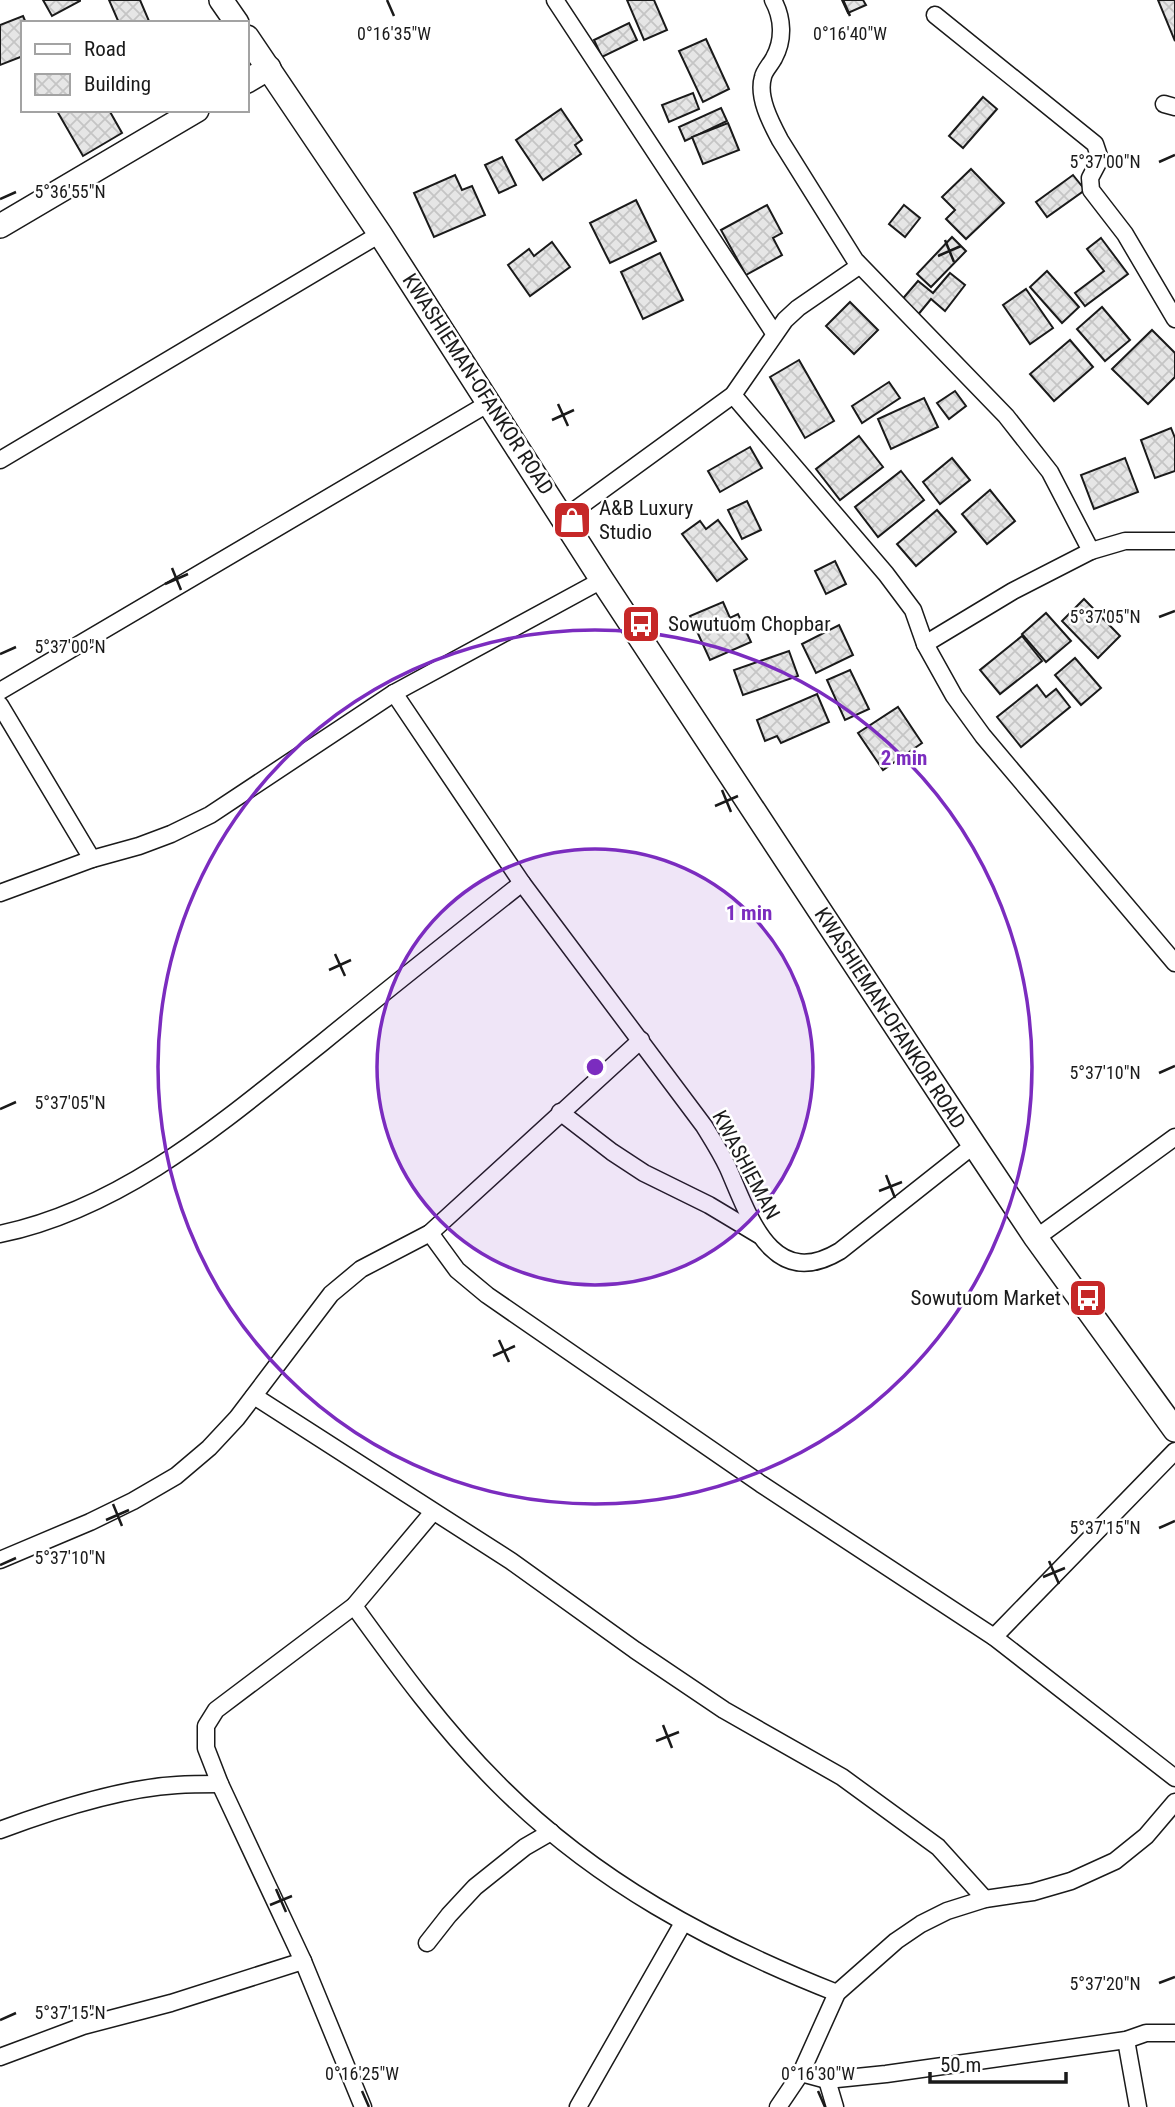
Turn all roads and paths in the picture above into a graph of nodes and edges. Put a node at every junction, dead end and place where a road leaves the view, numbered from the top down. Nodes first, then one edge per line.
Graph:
1 (221, 0) edge
2 (555, 0) edge
3 (773, 0) edge
4 (935, 15) dead end
5 (236, 21) edge
6 (248, 38) edge
7 (269, 68) junction
8 (248, 80) edge
9 (194, 112) edge
10 (0, 226) edge
11 (380, 233) junction
12 (859, 266) junction
13 (1175, 319) edge
14 (774, 333) junction
15 (733, 395) junction
16 (489, 403) junction
17 (0, 460) edge
18 (564, 518) junction
19 (1175, 541) edge
20 (1091, 551) junction
21 (603, 580) junction
22 (925, 644) junction
23 (0, 691) edge
24 (394, 693) junction
25 (0, 705) edge
26 (92, 859) junction
27 (522, 883) junction
28 (0, 893) edge
29 (1175, 963) edge
30 (640, 1040) junction
31 (560, 1112) junction
32 (1175, 1137) edge
33 (974, 1145) junction
34 (430, 1233) junction
35 (0, 1234) edge
36 (759, 1235) junction
37 (1036, 1238) junction
38 (254, 1396) junction
39 (1175, 1430) edge
40 (1175, 1451) edge
41 (433, 1512) junction
42 (0, 1560) edge
43 (354, 1606) junction
44 (994, 1637) junction
45 (1175, 1778) edge
46 (220, 1784) junction
47 (1175, 1802) edge
48 (0, 1830) edge
49 (551, 1832) junction
50 (985, 1899) junction
51 (683, 1923) junction
52 (427, 1943) dead end
53 (303, 1961) junction
54 (836, 1993) junction
55 (1175, 2033) edge
56 (1126, 2040) junction
57 (0, 2057) edge
58 (801, 2073) junction
59 (827, 2081) junction
60 (363, 2107) edge
61 (578, 2107) edge
62 (778, 2107) edge
63 (835, 2107) edge
64 (1138, 2107) edge

1 - 5 main road
2 - 14 street
3 - 12 street
4 - 13 street
6 - 7 main road, KWASHIEMAN-OFANKOR ROAD
7 - 8 main road
7 - 11 main road, KWASHIEMAN-OFANKOR ROAD
9 - 10 main road
11 - 16 main road, KWASHIEMAN-OFANKOR ROAD
11 - 17 street
12 - 14 street
12 - 20 street
14 - 15 street
15 - 18 street
15 - 22 street
16 - 18 main road, KWASHIEMAN-OFANKOR ROAD
16 - 23 street
18 - 21 main road, KWASHIEMAN-OFANKOR ROAD
19 - 20 street
20 - 22 street
21 - 24 street
21 - 33 main road, KWASHIEMAN-OFANKOR ROAD
22 - 29 street
24 - 26 street
24 - 27 street, KWASHIEMAN
25 - 26 street
26 - 28 street
27 - 30 street, KWASHIEMAN
27 - 35 street
30 - 31 street
30 - 36 street, KWASHIEMAN
31 - 34 street
31 - 36 street
32 - 37 street
33 - 36 street, KWASHIEMAN
33 - 37 main road, KWASHIEMAN-OFANKOR ROAD
34 - 38 street
34 - 44 street
37 - 39 main road, KWASHIEMAN-OFANKOR ROAD
38 - 41 street
38 - 42 street
40 - 44 street
41 - 43 street
41 - 50 street
43 - 46 street
43 - 49 street
44 - 45 street
46 - 48 street
46 - 53 street
47 - 50 street
49 - 51 street
49 - 52 street
50 - 54 street
51 - 54 street
51 - 61 street
53 - 57 street
53 - 60 street
54 - 58 street
55 - 56 street
56 - 59 street
56 - 64 street
58 - 59 street
58 - 62 street
59 - 63 street

